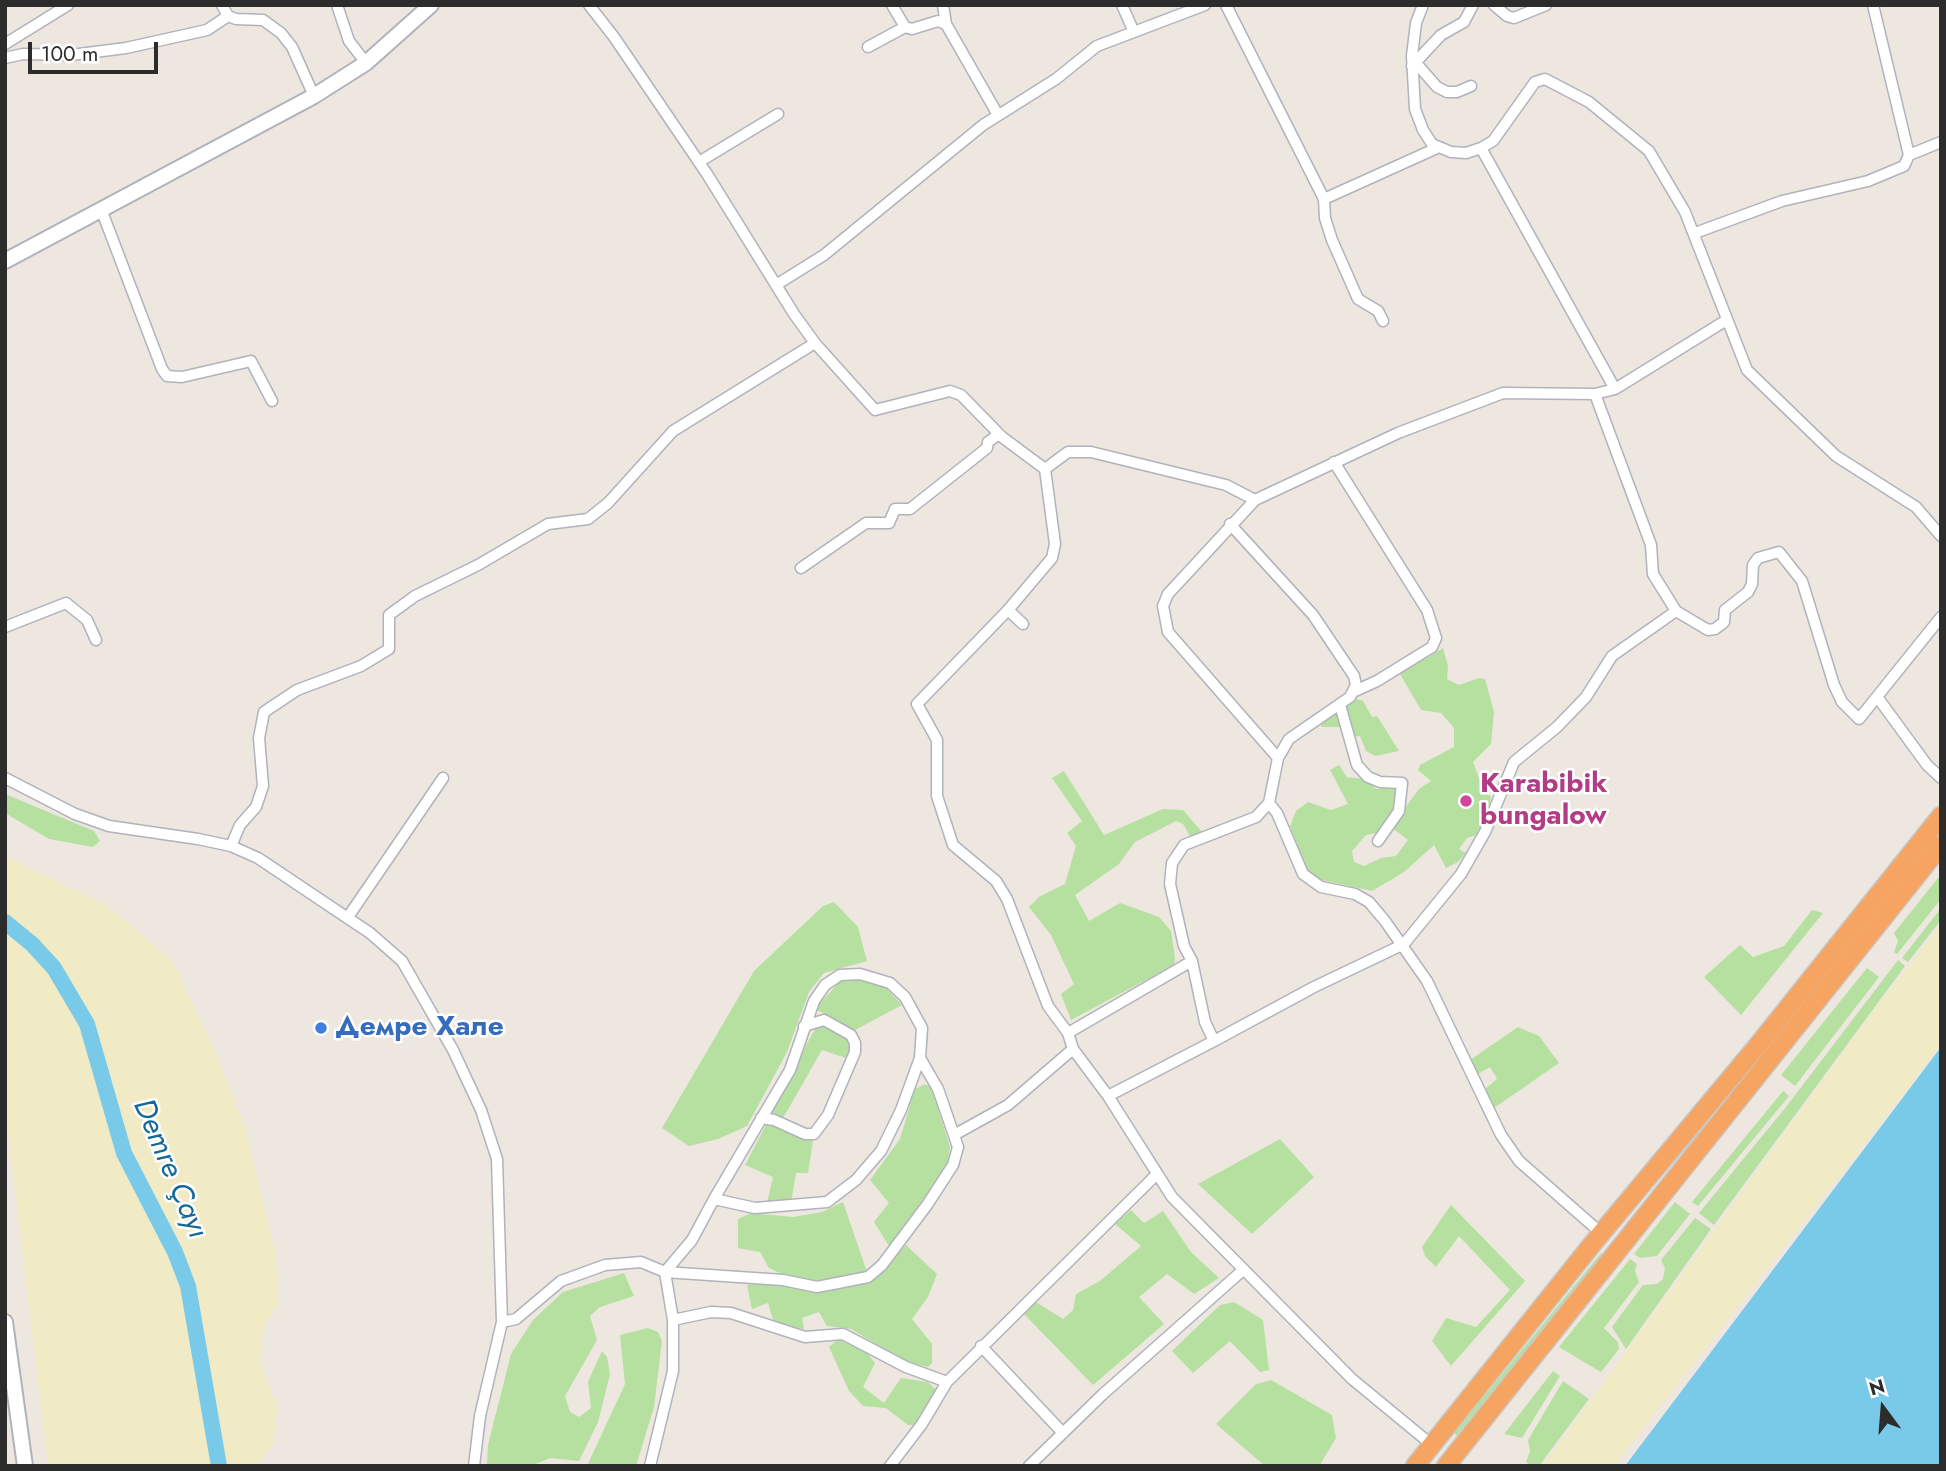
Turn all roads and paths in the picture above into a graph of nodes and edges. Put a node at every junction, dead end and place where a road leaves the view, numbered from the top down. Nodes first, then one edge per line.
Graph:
1 (68, 5) edge
2 (222, 5) edge
3 (337, 5) edge
4 (431, 5) edge
5 (589, 5) edge
6 (892, 5) edge
7 (943, 5) edge
8 (1122, 5) edge
9 (1205, 5) edge
10 (1226, 5) edge
11 (1423, 5) edge
12 (1473, 5) edge
13 (1494, 5) edge
14 (1546, 5) edge
15 (1873, 5) edge
16 (228, 16) junction
17 (946, 24) junction
18 (905, 27) junction
19 (1133, 30) junction
20 (5, 44) edge
21 (867, 47) dead end
22 (5, 58) edge
23 (366, 64) junction
24 (1414, 64) junction
25 (1471, 86) dead end
26 (314, 96) junction
27 (778, 114) dead end
28 (998, 115) junction
29 (1941, 142) edge
30 (1437, 148) junction
31 (1481, 148) junction
32 (1909, 155) junction
33 (699, 162) junction
34 (1324, 199) junction
35 (101, 209) junction
36 (1695, 233) junction
37 (5, 261) edge
38 (776, 285) junction
39 (1383, 321) dead end
40 (1725, 321) junction
41 (815, 343) junction
42 (1615, 389) junction
43 (1595, 394) junction
44 (272, 401) dead end
45 (999, 434) junction
46 (1334, 462) junction
47 (1045, 469) junction
48 (1255, 500) junction
49 (1230, 524) junction
50 (1941, 536) edge
51 (802, 568) dead end
52 (1008, 610) junction
53 (1676, 611) junction
54 (1941, 617) edge
55 (1023, 624) dead end
56 (5, 627) edge
57 (96, 640) dead end
58 (1355, 691) junction
59 (1878, 698) junction
60 (1340, 705) junction
61 (1278, 758) junction
62 (5, 778) edge
63 (443, 778) dead end
64 (1941, 778) edge
65 (1269, 803) junction
66 (1941, 816) edge
67 (1378, 841) dead end
68 (1941, 845) edge
69 (231, 846) junction
70 (348, 917) junction
71 (1405, 944) junction
72 (1192, 961) junction
73 (804, 1026) junction
74 (1068, 1033) junction
75 (1214, 1041) junction
76 (1073, 1049) junction
77 (920, 1058) junction
78 (1108, 1096) junction
79 (761, 1118) junction
80 (954, 1135) junction
81 (1157, 1174) junction
82 (714, 1199) junction
83 (1601, 1233) junction
84 (1243, 1270) junction
85 (665, 1272) junction
86 (673, 1320) junction
87 (5, 1322) edge
88 (502, 1322) junction
89 (981, 1346) junction
90 (947, 1382) junction
91 (1063, 1433) junction
92 (1432, 1445) junction
93 (1036, 1464) edge
94 (25, 1466) edge
95 (474, 1466) edge
96 (650, 1466) edge
97 (890, 1466) edge
98 (1415, 1466) edge
99 (1446, 1466) edge

1 - 20 street
2 - 16 street
3 - 23 street
4 - 23 street
5 - 33 street
6 - 18 street
7 - 17 street
8 - 19 street
9 - 19 street
10 - 34 street
11 - 24 street
12 - 24 street
13 - 14 street
15 - 32 street
16 - 22 street
16 - 26 street
17 - 18 street
17 - 28 street
18 - 21 street
19 - 28 street
23 - 26 street
24 - 25 street
24 - 30 street
26 - 35 street
27 - 33 street
28 - 38 street
29 - 32 street
30 - 31 street
30 - 34 street
31 - 36 street
31 - 42 street
32 - 36 street
33 - 38 street
34 - 39 street
35 - 37 street
35 - 44 street
36 - 40 street
38 - 41 street
40 - 42 street
40 - 50 street
41 - 45 street
41 - 69 street
42 - 43 street
43 - 46 street
43 - 53 street
45 - 47 street
45 - 51 street
46 - 48 street
46 - 58 street
47 - 48 street
47 - 52 street
48 - 49 street
49 - 58 street
49 - 61 street
52 - 55 street
52 - 74 street
53 - 59 street
53 - 71 street
54 - 59 street
56 - 57 street
58 - 60 street
59 - 64 street
60 - 61 street
60 - 67 street
61 - 65 street
62 - 69 street
63 - 70 street
65 - 71 street
65 - 72 street
66 - 83 highway
68 - 99 highway
69 - 70 street
70 - 88 street
71 - 75 street
71 - 83 street
72 - 74 street
72 - 75 street
73 - 77 street
73 - 79 street
73 - 79 street
74 - 76 street
75 - 78 street
76 - 78 street
76 - 80 street
77 - 80 street
77 - 82 street
78 - 81 street
79 - 82 street
80 - 85 street
81 - 84 street
81 - 89 street
82 - 85 street
83 - 92 highway
84 - 91 street
84 - 92 street
85 - 86 street
85 - 88 street
86 - 90 street
86 - 96 street
87 - 94 street
88 - 95 street
89 - 90 street
89 - 91 street
90 - 97 street
91 - 93 street
92 - 98 highway

